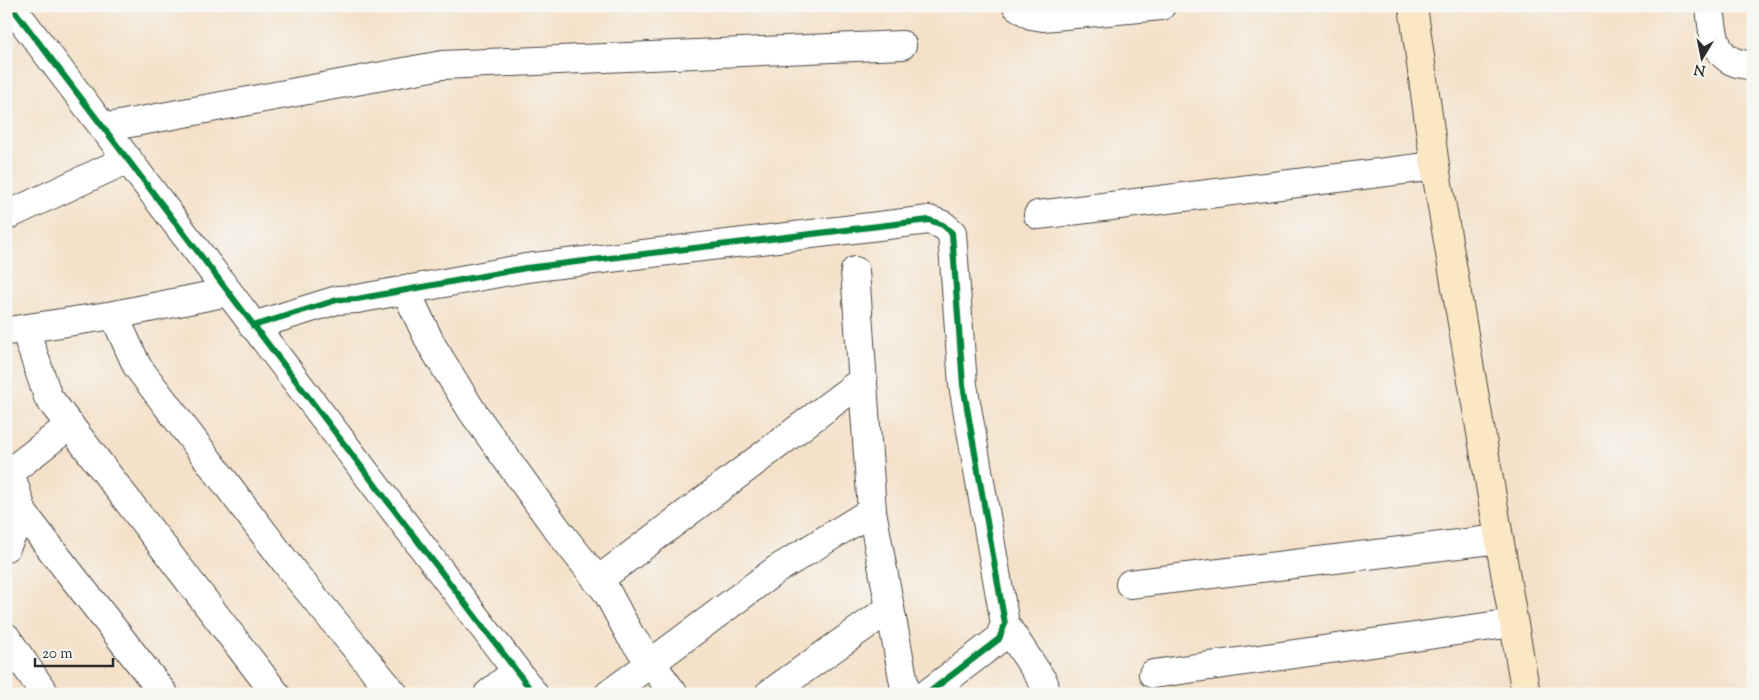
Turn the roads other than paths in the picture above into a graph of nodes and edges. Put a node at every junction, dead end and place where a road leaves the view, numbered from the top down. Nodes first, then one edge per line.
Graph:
1 (11, 6) edge
2 (1017, 6) edge
3 (1161, 6) edge
4 (1413, 6) edge
5 (1710, 6) edge
6 (902, 46) dead end
7 (1753, 65) edge
8 (103, 128) junction
9 (128, 159) junction
10 (1434, 166) junction
11 (1038, 215) dead end
12 (6, 216) edge
13 (855, 271) dead end
14 (405, 289) junction
15 (228, 292) junction
16 (114, 315) junction
17 (253, 326) junction
18 (16, 330) edge
19 (862, 380) junction
20 (70, 425) junction
21 (16, 460) edge
22 (872, 511) junction
23 (23, 513) junction
24 (1499, 539) junction
25 (6, 546) edge
26 (597, 581) junction
27 (1130, 584) dead end
28 (890, 608) junction
29 (1512, 623) junction
30 (1005, 624) junction
31 (6, 637) edge
32 (651, 663) junction
33 (516, 671) junction
34 (1153, 674) dead end
35 (45, 694) edge
36 (164, 694) edge
37 (276, 694) edge
38 (394, 694) edge
39 (488, 694) edge
40 (534, 694) edge
41 (609, 694) edge
42 (674, 694) edge
43 (769, 694) edge
44 (906, 694) edge
45 (927, 694) edge
46 (1046, 694) edge
47 (1526, 694) edge

1 - 8 street
2 - 3 street
4 - 10 street
5 - 7 street
6 - 8 street
8 - 9 street
9 - 12 street
9 - 15 street
10 - 11 street
10 - 24 street
13 - 19 street
14 - 17 street
14 - 26 street
14 - 30 street
15 - 16 street
15 - 17 street
16 - 18 street
16 - 38 street
17 - 33 street
18 - 20 street
19 - 22 street
19 - 26 street
20 - 21 street
20 - 37 street
21 - 23 street
22 - 28 street
22 - 32 street
23 - 25 street
23 - 36 street
24 - 27 street
24 - 29 street
26 - 32 street
28 - 43 street
28 - 44 street
29 - 34 street
29 - 47 street
30 - 45 street
30 - 46 street
31 - 35 street
32 - 41 street
32 - 42 street
33 - 39 street
33 - 40 street

